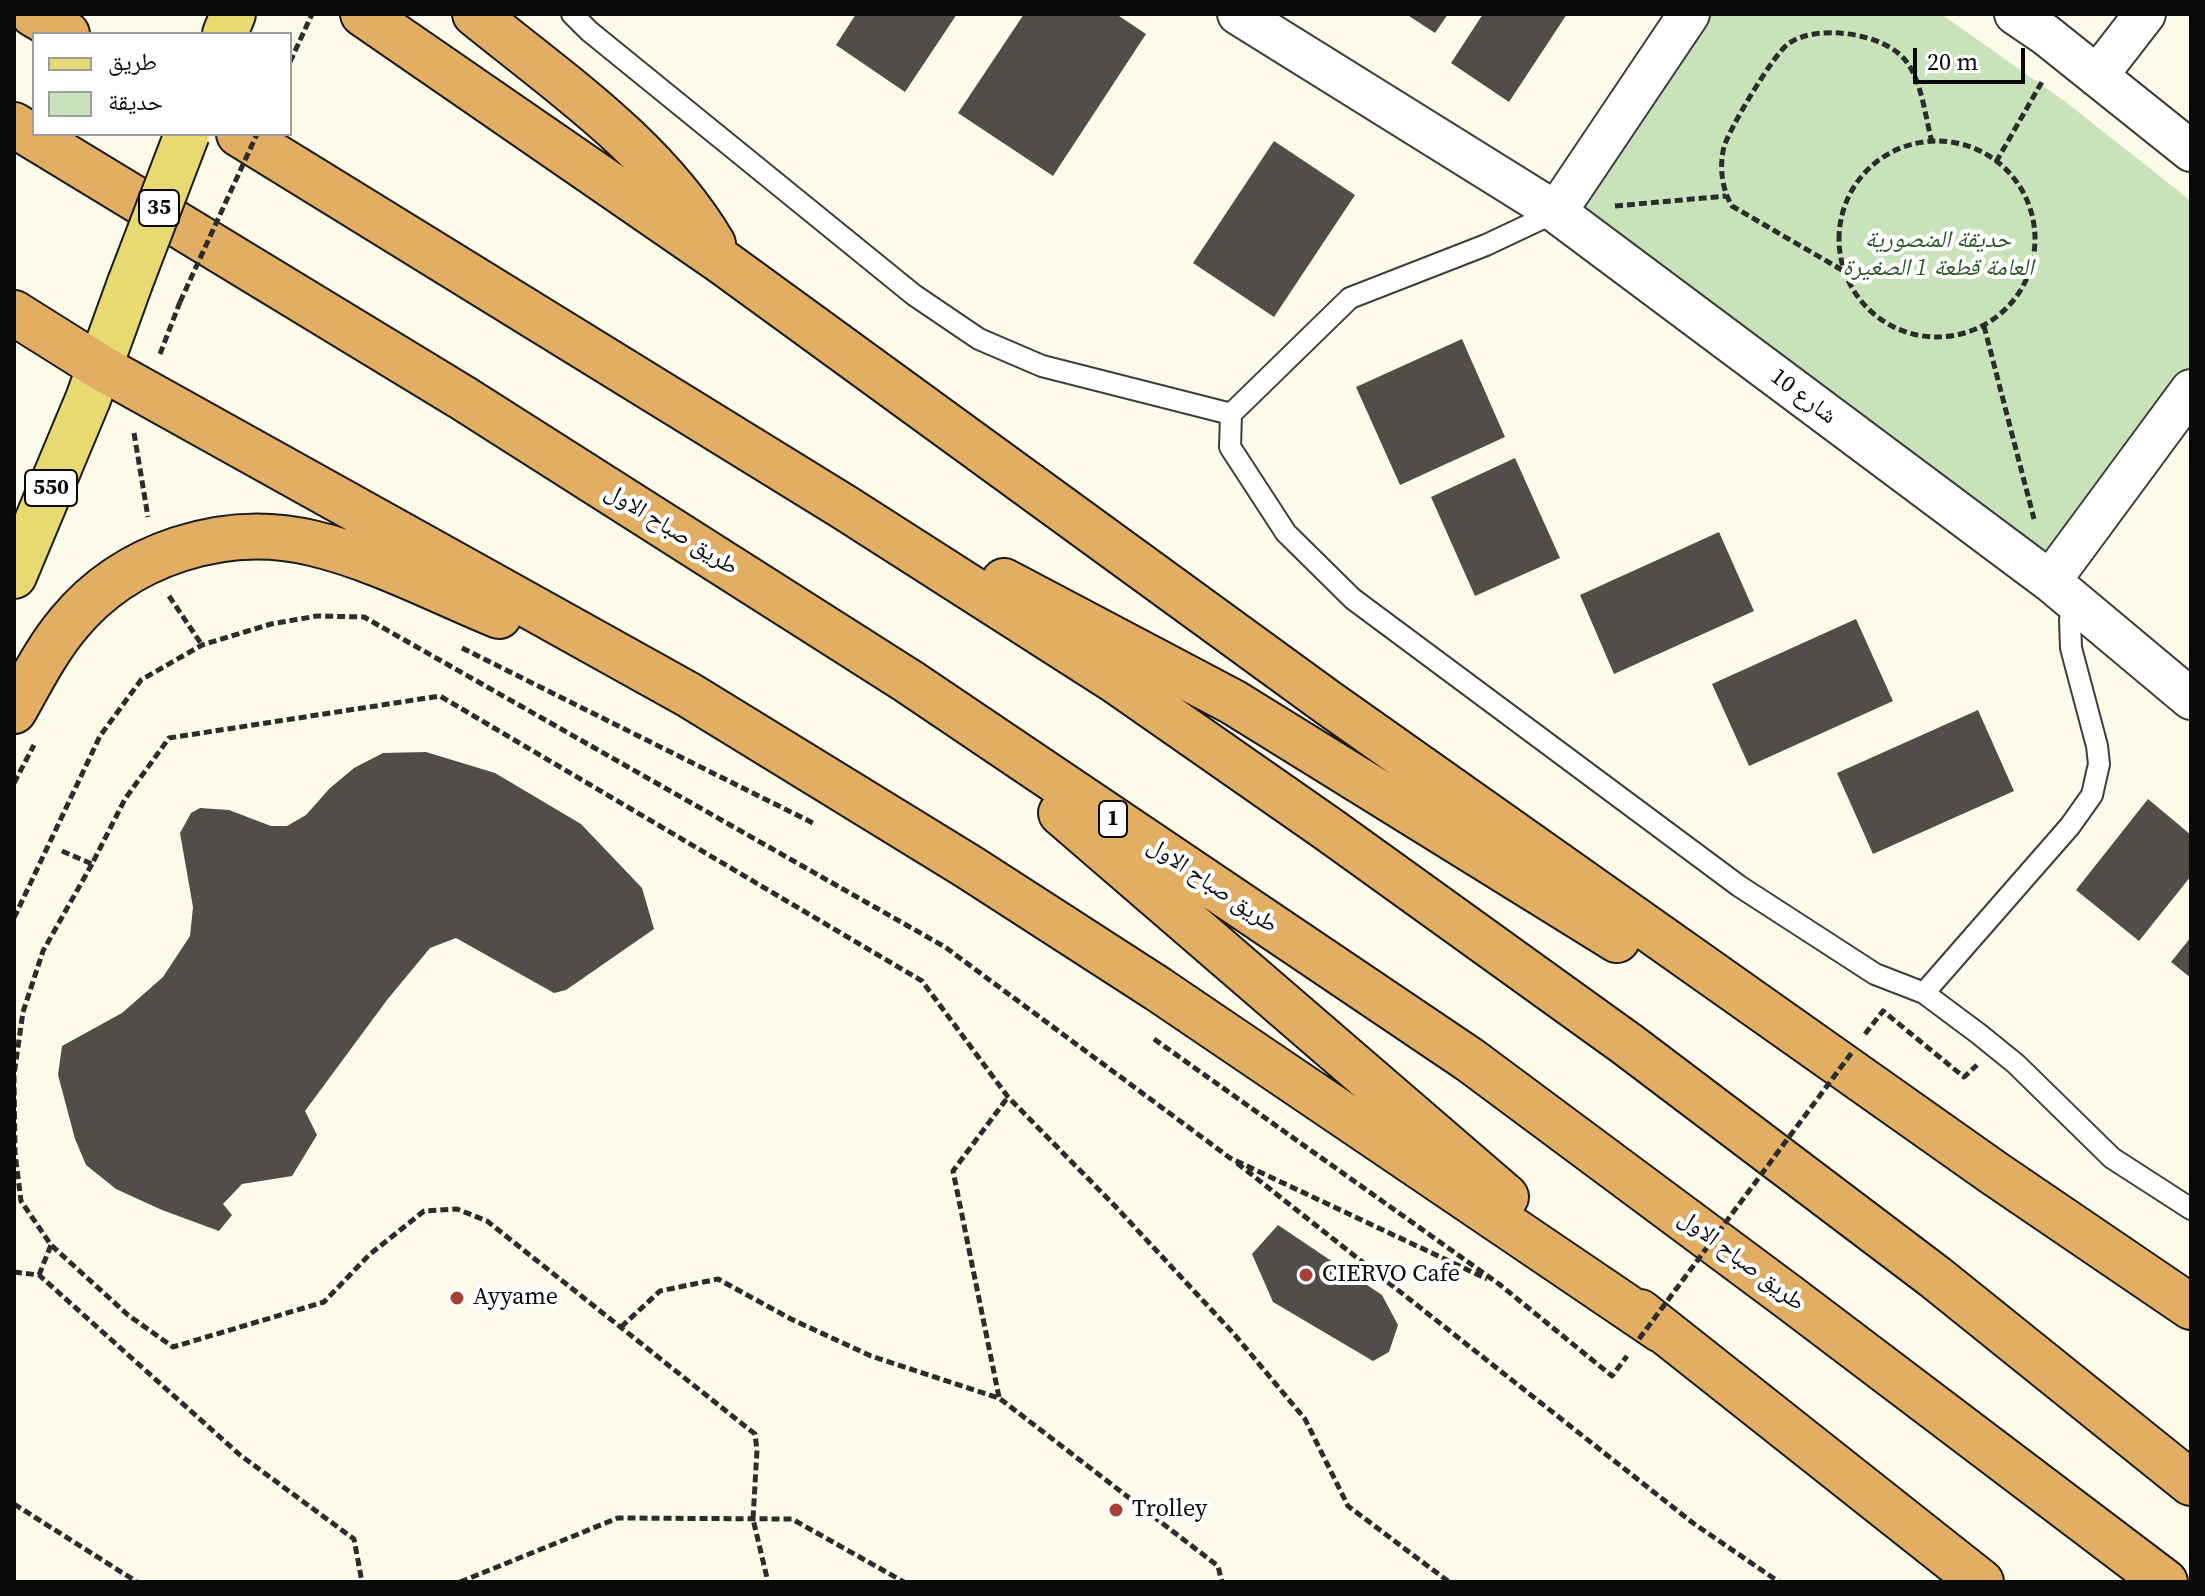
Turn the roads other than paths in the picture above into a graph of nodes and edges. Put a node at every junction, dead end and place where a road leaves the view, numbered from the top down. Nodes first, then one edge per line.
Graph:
1 (33, 14) edge
2 (363, 14) edge
3 (475, 14) edge
4 (572, 14) edge
5 (1238, 14) edge
6 (1689, 14) edge
7 (2145, 14) edge
8 (2046, 28) edge
9 (64, 32) edge
10 (2097, 76) junction
11 (14, 125) edge
12 (32, 136) edge
13 (32, 136) edge
14 (186, 136) edge
15 (242, 136) edge
16 (2191, 151) edge
17 (1556, 212) junction
18 (724, 263) junction
19 (130, 283) joint
20 (14, 313) edge
21 (100, 367) junction
22 (2191, 390) edge
23 (1231, 414) junction
24 (844, 507) junction
25 (14, 576) edge
26 (2062, 591) junction
27 (908, 681) junction
28 (689, 695) junction
29 (2191, 699) edge
30 (25, 726) edge
31 (1924, 993) junction
32 (1994, 1173) junction
33 (2191, 1209) edge
34 (2191, 1307) edge
35 (1650, 1335) junction
36 (2191, 1483) edge
37 (1981, 1582) edge
38 (2165, 1582) edge

1 - 9 highway
2 - 18 highway
3 - 18 highway
4 - 23 lane
5 - 17 street, شارع 10
6 - 17 street
7 - 10 street
8 - 10 street
10 - 16 street
11 - 12 highway, طريق صباح الاول / 1
13 - 27 highway, طريق صباح الاول / 1
14 - 19 main road, 35, bridge
15 - 24 highway
17 - 23 lane
17 - 26 street, شارع 10
18 - 32 highway
19 - 21 main road, 550
20 - 21 highway
21 - 25 main road, 550
21 - 28 highway
22 - 26 street
23 - 31 lane
24 - 32 highway
24 - 36 highway
26 - 29 street, شارع 10
26 - 31 lane
27 - 35 highway
27 - 38 highway, طريق صباح الاول / 1
28 - 30 highway
28 - 35 highway
31 - 33 lane
32 - 34 highway
35 - 37 highway

